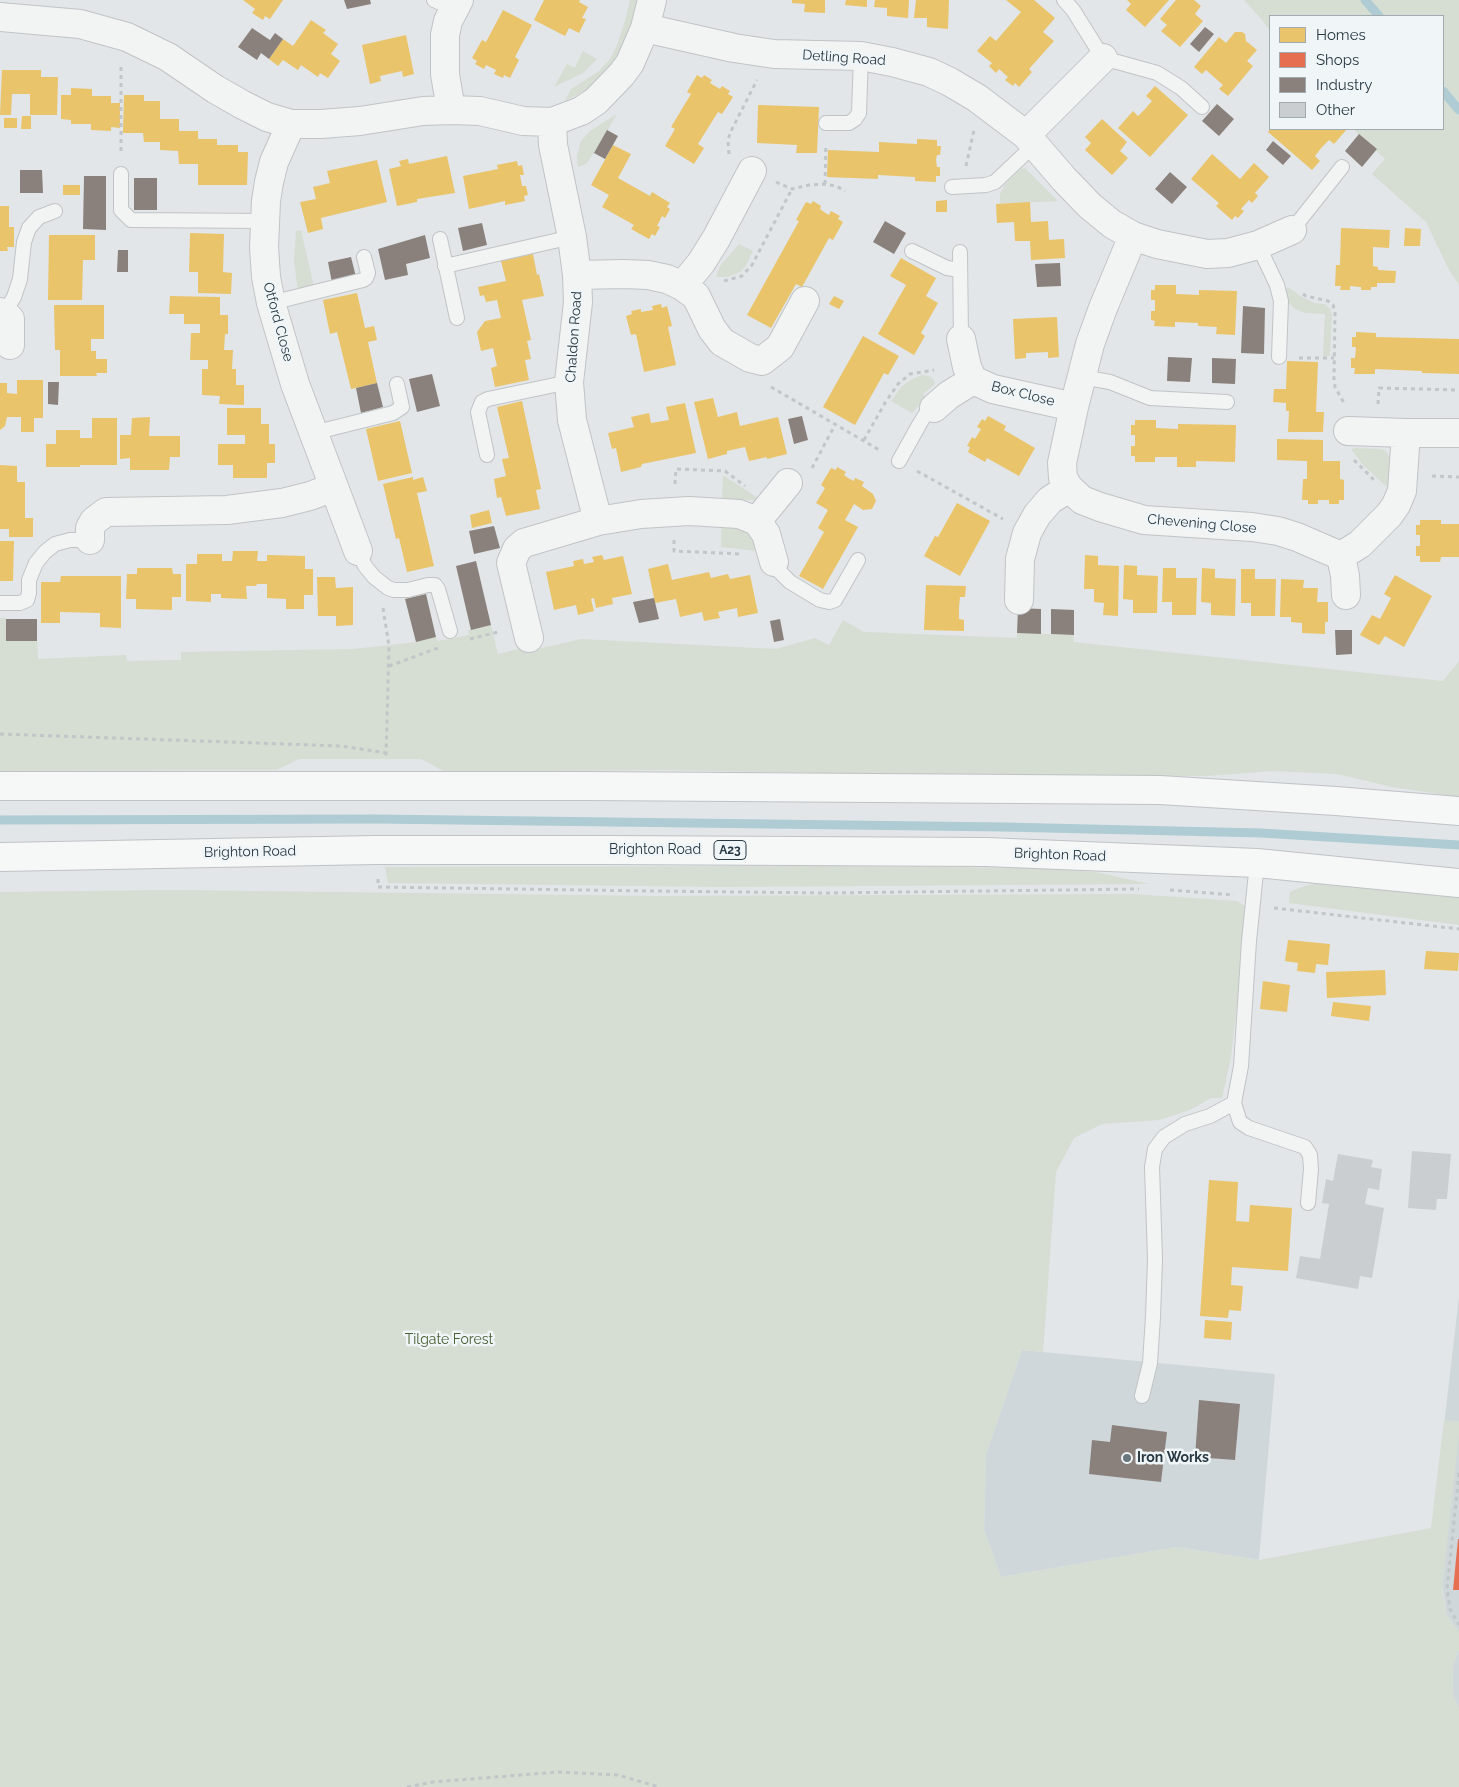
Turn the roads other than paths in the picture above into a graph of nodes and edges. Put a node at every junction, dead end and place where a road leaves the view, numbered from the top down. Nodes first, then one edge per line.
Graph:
1 (652, 0) edge
2 (1064, 0) edge
3 (449, 3) edge
4 (0, 17) edge
5 (645, 28) junction
6 (861, 56) junction
7 (1103, 58) junction
8 (1202, 107) dead end
9 (451, 110) junction
10 (552, 122) junction
11 (826, 123) road end
12 (291, 124) junction
13 (1030, 140) junction
14 (121, 167) road end
15 (1342, 167) dead end
16 (752, 171) dead end
17 (958, 187) road end
18 (55, 211) dead end
19 (266, 221) junction
20 (1292, 230) joint
21 (1134, 236) junction
22 (572, 237) junction
23 (440, 239) dead end
24 (1258, 244) junction
25 (912, 251) dead end
26 (960, 252) dead end
27 (364, 257) dead end
28 (446, 266) junction
29 (960, 270) junction
30 (577, 275) junction
31 (689, 291) junction
32 (805, 301) dead end
33 (271, 303) junction
34 (2, 312) edge
35 (457, 318) dead end
36 (961, 339) joint
37 (10, 345) dead end
38 (1279, 357) road end
39 (970, 373) junction
40 (1082, 377) junction
41 (570, 382) junction
42 (398, 384) dead end
43 (1227, 402) dead end
44 (1074, 407) junction
45 (934, 408) joint
46 (1348, 421) road end
47 (1406, 432) junction
48 (313, 433) junction
49 (1459, 433) edge
50 (487, 455) dead end
51 (899, 461) road end
52 (788, 483) dead end
53 (334, 487) junction
54 (1069, 488) junction
55 (598, 521) junction
56 (757, 521) junction
57 (90, 540) joint
58 (358, 551) joint
59 (1341, 556) junction
60 (858, 560) dead end
61 (774, 562) joint
62 (1346, 595) dead end
63 (1019, 600) dead end
64 (0, 603) edge
65 (450, 631) dead end
66 (529, 638) dead end
67 (0, 786) edge
68 (1459, 811) edge
69 (0, 857) edge
70 (1257, 863) junction
71 (1459, 882) edge
72 (1234, 1103) junction
73 (1308, 1203) dead end
74 (1142, 1396) dead end

1 - 5 street
2 - 7 lane
3 - 9 street
4 - 12 street
5 - 6 street, Detling Road
5 - 10 street
6 - 11 lane
6 - 13 street, Detling Road
7 - 8 lane
7 - 13 street
9 - 10 street
9 - 12 street
10 - 22 street, Chaldon Road
12 - 19 street, Otford Close
13 - 17 lane
13 - 21 street, Detling Road
14 - 19 lane
15 - 20 lane
16 - 31 street
18 - 34 lane
19 - 33 street, Otford Close
20 - 24 street, Detling Road
21 - 24 street, Detling Road
21 - 40 street
22 - 28 lane
22 - 30 street, Chaldon Road
23 - 28 lane
24 - 38 lane
25 - 29 lane
26 - 29 lane
27 - 33 lane
28 - 35 lane
29 - 36 lane
30 - 31 street
30 - 41 street, Chaldon Road
31 - 32 street
33 - 48 street, Otford Close
34 - 37 street
36 - 39 street
39 - 44 street, Box Close
39 - 45 street, Box Close
40 - 43 lane
40 - 44 street
41 - 50 lane
41 - 55 street, Chaldon Road
42 - 48 lane
44 - 54 street
45 - 51 lane
46 - 47 street
47 - 49 street
47 - 59 street
48 - 53 street, Otford Close
52 - 56 street
53 - 57 street
53 - 58 street, Otford Close
54 - 59 street, Chevening Close
54 - 63 street
55 - 56 street
55 - 66 street
56 - 61 street
57 - 64 lane
58 - 65 lane
59 - 62 street
60 - 61 lane
67 - 68 main road
69 - 70 main road, Brighton Road / A23
70 - 71 main road, Brighton Road / A23
70 - 72 lane
72 - 73 lane
72 - 74 lane

